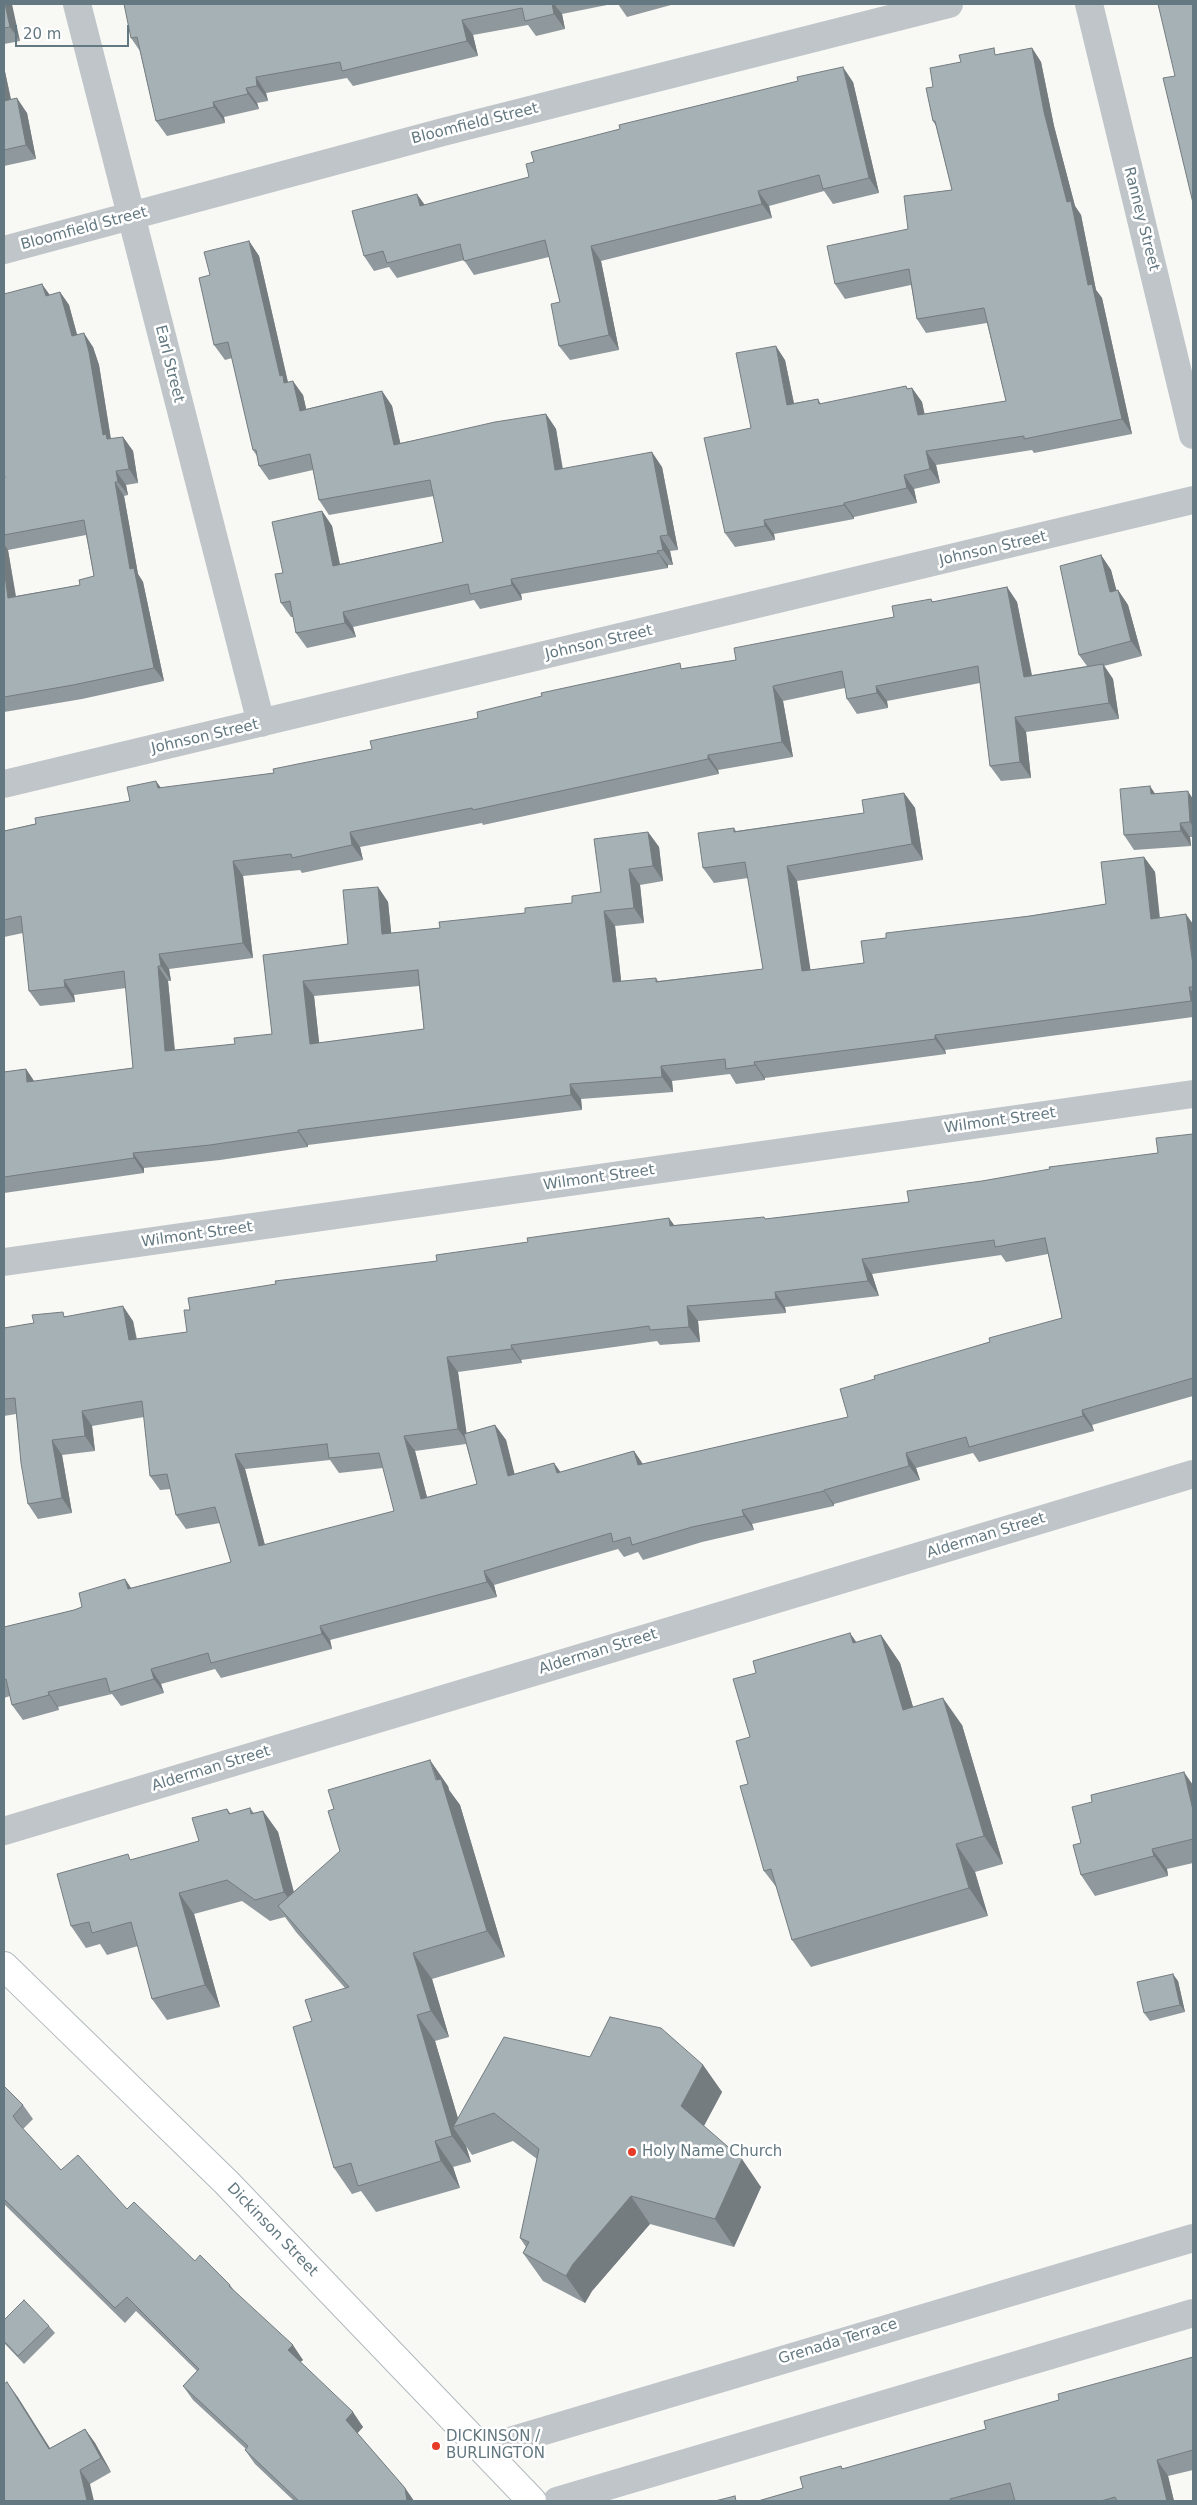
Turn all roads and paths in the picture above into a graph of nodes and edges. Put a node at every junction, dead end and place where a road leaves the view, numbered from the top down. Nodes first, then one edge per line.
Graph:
1 (77, 4) edge
2 (949, 4) edge
3 (1089, 4) edge
4 (131, 216) junction
5 (4, 250) edge
6 (1193, 435) edge
7 (1193, 500) edge
8 (261, 723) junction
9 (4, 784) edge
10 (1193, 1094) edge
11 (4, 1262) edge
12 (1193, 1474) edge
13 (4, 1831) edge
14 (4, 1966) edge
15 (1193, 2238) edge
16 (1193, 2313) edge
17 (483, 2449) junction
18 (532, 2501) edge
19 (557, 2501) edge

1 - 4 street, Earl Street
2 - 4 street, Bloomfield Street
3 - 6 street, Ranney Street
4 - 5 street, Bloomfield Street
4 - 8 street, Earl Street
7 - 8 street, Johnson Street
8 - 9 street, Johnson Street
10 - 11 street, Wilmont Street
12 - 13 street, Alderman Street
14 - 17 main road, Dickinson Street
15 - 17 street, Grenada Terrace
16 - 19 street
17 - 18 main road, Dickinson Street

